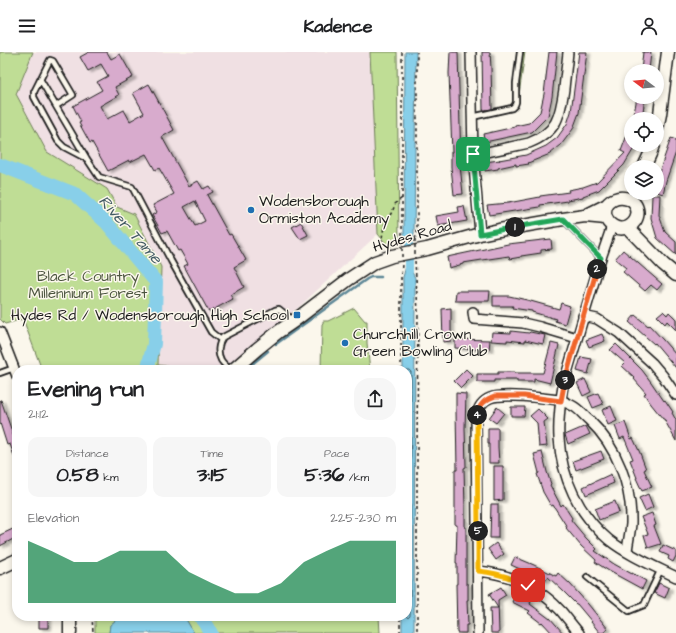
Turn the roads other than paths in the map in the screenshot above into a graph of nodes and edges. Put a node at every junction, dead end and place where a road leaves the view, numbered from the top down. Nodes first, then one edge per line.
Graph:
1 (471, 52) edge
2 (520, 52) edge
3 (568, 52) edge
4 (668, 52) edge
5 (40, 79) junction
6 (56, 106) junction
7 (660, 112) edge
8 (472, 117) junction
9 (473, 154) junction
10 (87, 159) junction
11 (624, 198) edge
12 (632, 200) edge
13 (608, 205) junction
14 (585, 216) junction
15 (563, 219) junction
16 (609, 222) junction
17 (628, 228) junction
18 (480, 234) junction
19 (601, 258) junction
20 (676, 275) edge
21 (474, 312) dead end
22 (583, 316) junction
23 (294, 321) junction
24 (0, 332) edge
25 (577, 338) junction
26 (221, 340) junction
27 (13, 365) edge
28 (226, 365) edge
29 (238, 365) edge
30 (12, 372) edge
31 (0, 374) edge
32 (676, 395) edge
33 (561, 401) junction
34 (627, 552) junction
35 (12, 562) edge
36 (0, 568) edge
37 (662, 570) junction
38 (478, 571) junction
39 (676, 576) edge
40 (587, 578) dead end
41 (70, 621) edge
42 (70, 633) edge
43 (478, 633) edge
44 (579, 633) edge

1 - 8 street
2 - 8 lane
3 - 9 street
4 - 7 street
5 - 6 lane
5 - 6 lane
5 - 10 lane
6 - 10 lane
8 - 9 street
9 - 18 street
10 - 26 lane
11 - 13 street, Hydes Road
12 - 17 street, Hydes Road
13 - 14 street, Hydes Road
13 - 16 street
14 - 15 street, Hydes Road
14 - 16 street, Hydes Road
15 - 18 street, Hydes Road
15 - 19 lane
16 - 17 street, Hydes Road
16 - 19 street
17 - 20 street
18 - 23 street, Hydes Road
19 - 22 street
21 - 25 street
22 - 25 street
22 - 32 street
23 - 26 lane
23 - 29 street, Hydes Road
24 - 27 street
25 - 33 street
26 - 28 lane
30 - 31 lane
33 - 34 street
33 - 34 street
33 - 38 street
34 - 37 street
35 - 36 street
37 - 39 street
37 - 40 lane
38 - 43 street
38 - 44 street
41 - 42 street

